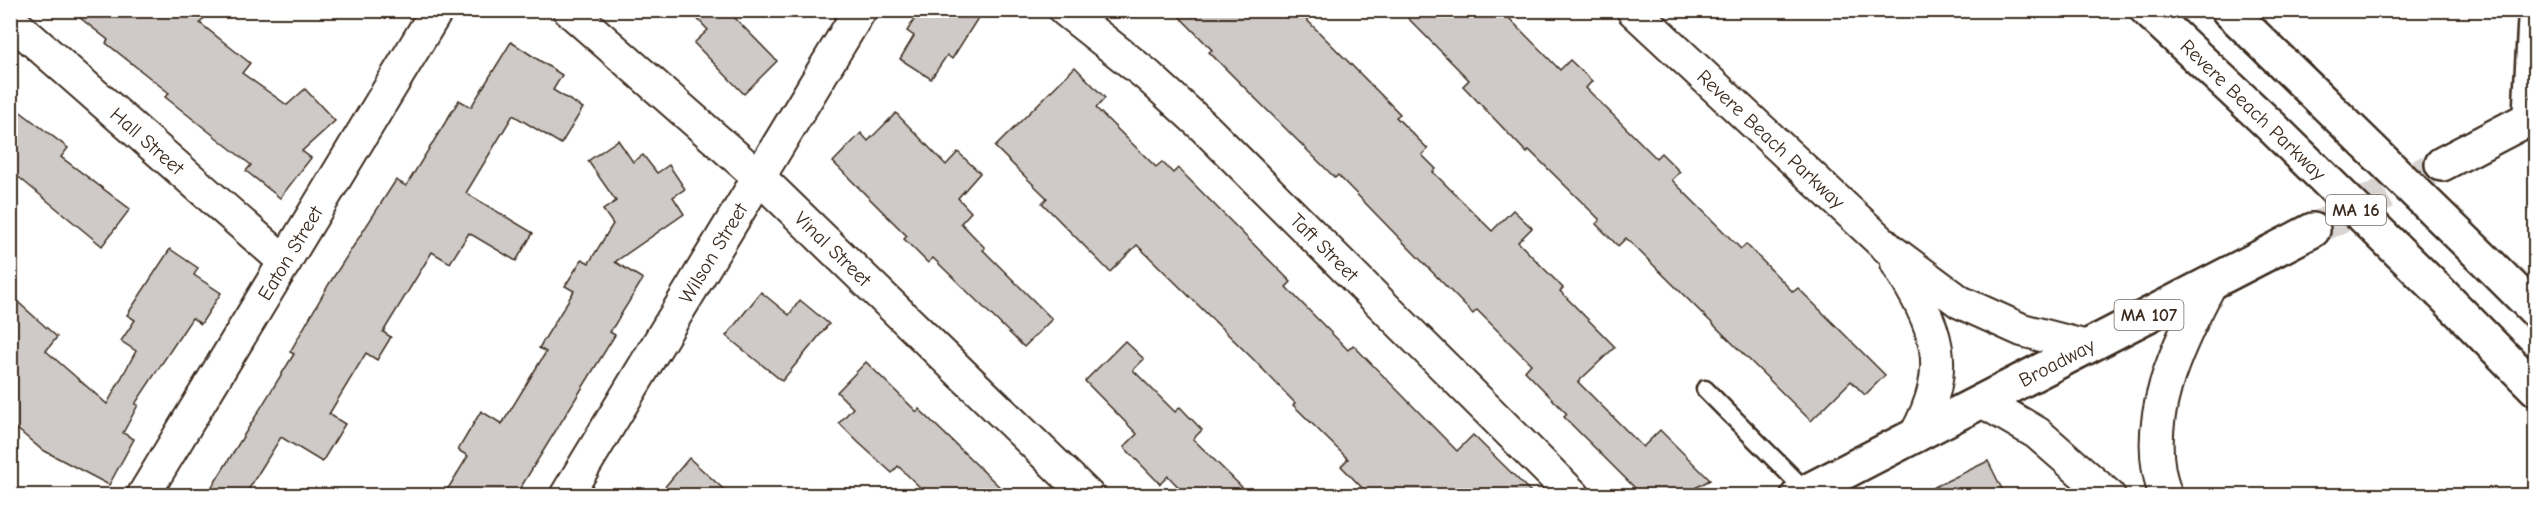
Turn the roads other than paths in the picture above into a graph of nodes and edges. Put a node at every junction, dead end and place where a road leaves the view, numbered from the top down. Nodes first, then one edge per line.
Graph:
1 (437, 10) edge
2 (569, 10) edge
3 (860, 10) edge
4 (1065, 10) edge
5 (1633, 10) edge
6 (1659, 10) edge
7 (2147, 10) edge
8 (2228, 10) edge
9 (2528, 10) edge
10 (10, 20) edge
11 (1678, 54) junction
12 (2528, 119) edge
13 (2442, 164) tunnel mouth
14 (760, 178) junction
15 (2313, 230) tunnel mouth
16 (1889, 249) junction
17 (285, 262) junction
18 (2211, 283) junction
19 (2535, 311) edge
20 (2088, 347) junction
21 (2535, 388) edge
22 (1706, 389) dead end
23 (1982, 401) junction
24 (1915, 436) junction
25 (572, 493) edge
26 (1802, 493) edge
27 (143, 495) edge
28 (1088, 495) edge
29 (1574, 495) edge
30 (2109, 495) edge
31 (2166, 495) edge

1 - 17 street, Eaton Street
2 - 14 street, Vinal Street
3 - 14 street, Wilson Street
4 - 29 street, Taft Street
5 - 11 street, Revere Beach Parkway
6 - 11 street, Revere Beach Parkway
7 - 21 main road, Revere Beach Parkway / MA 16, bridge
8 - 19 main road, MA 16, bridge
9 - 12 lane
10 - 17 street, Hall Street
11 - 16 street, Revere Beach Parkway
12 - 13 main road
14 - 25 street, Wilson Street
14 - 28 street, Vinal Street
15 - 18 main road, Broadway / MA 107
16 - 20 street, Revere Beach Parkway
16 - 24 street, Revere Beach Parkway
17 - 27 street, Eaton Street
18 - 20 main road, Broadway / MA 107
18 - 31 street
20 - 23 main road, Broadway / MA 107
22 - 26 lane
23 - 24 main road, Broadway / MA 107
23 - 30 street
24 - 26 main road, Broadway / MA 107

